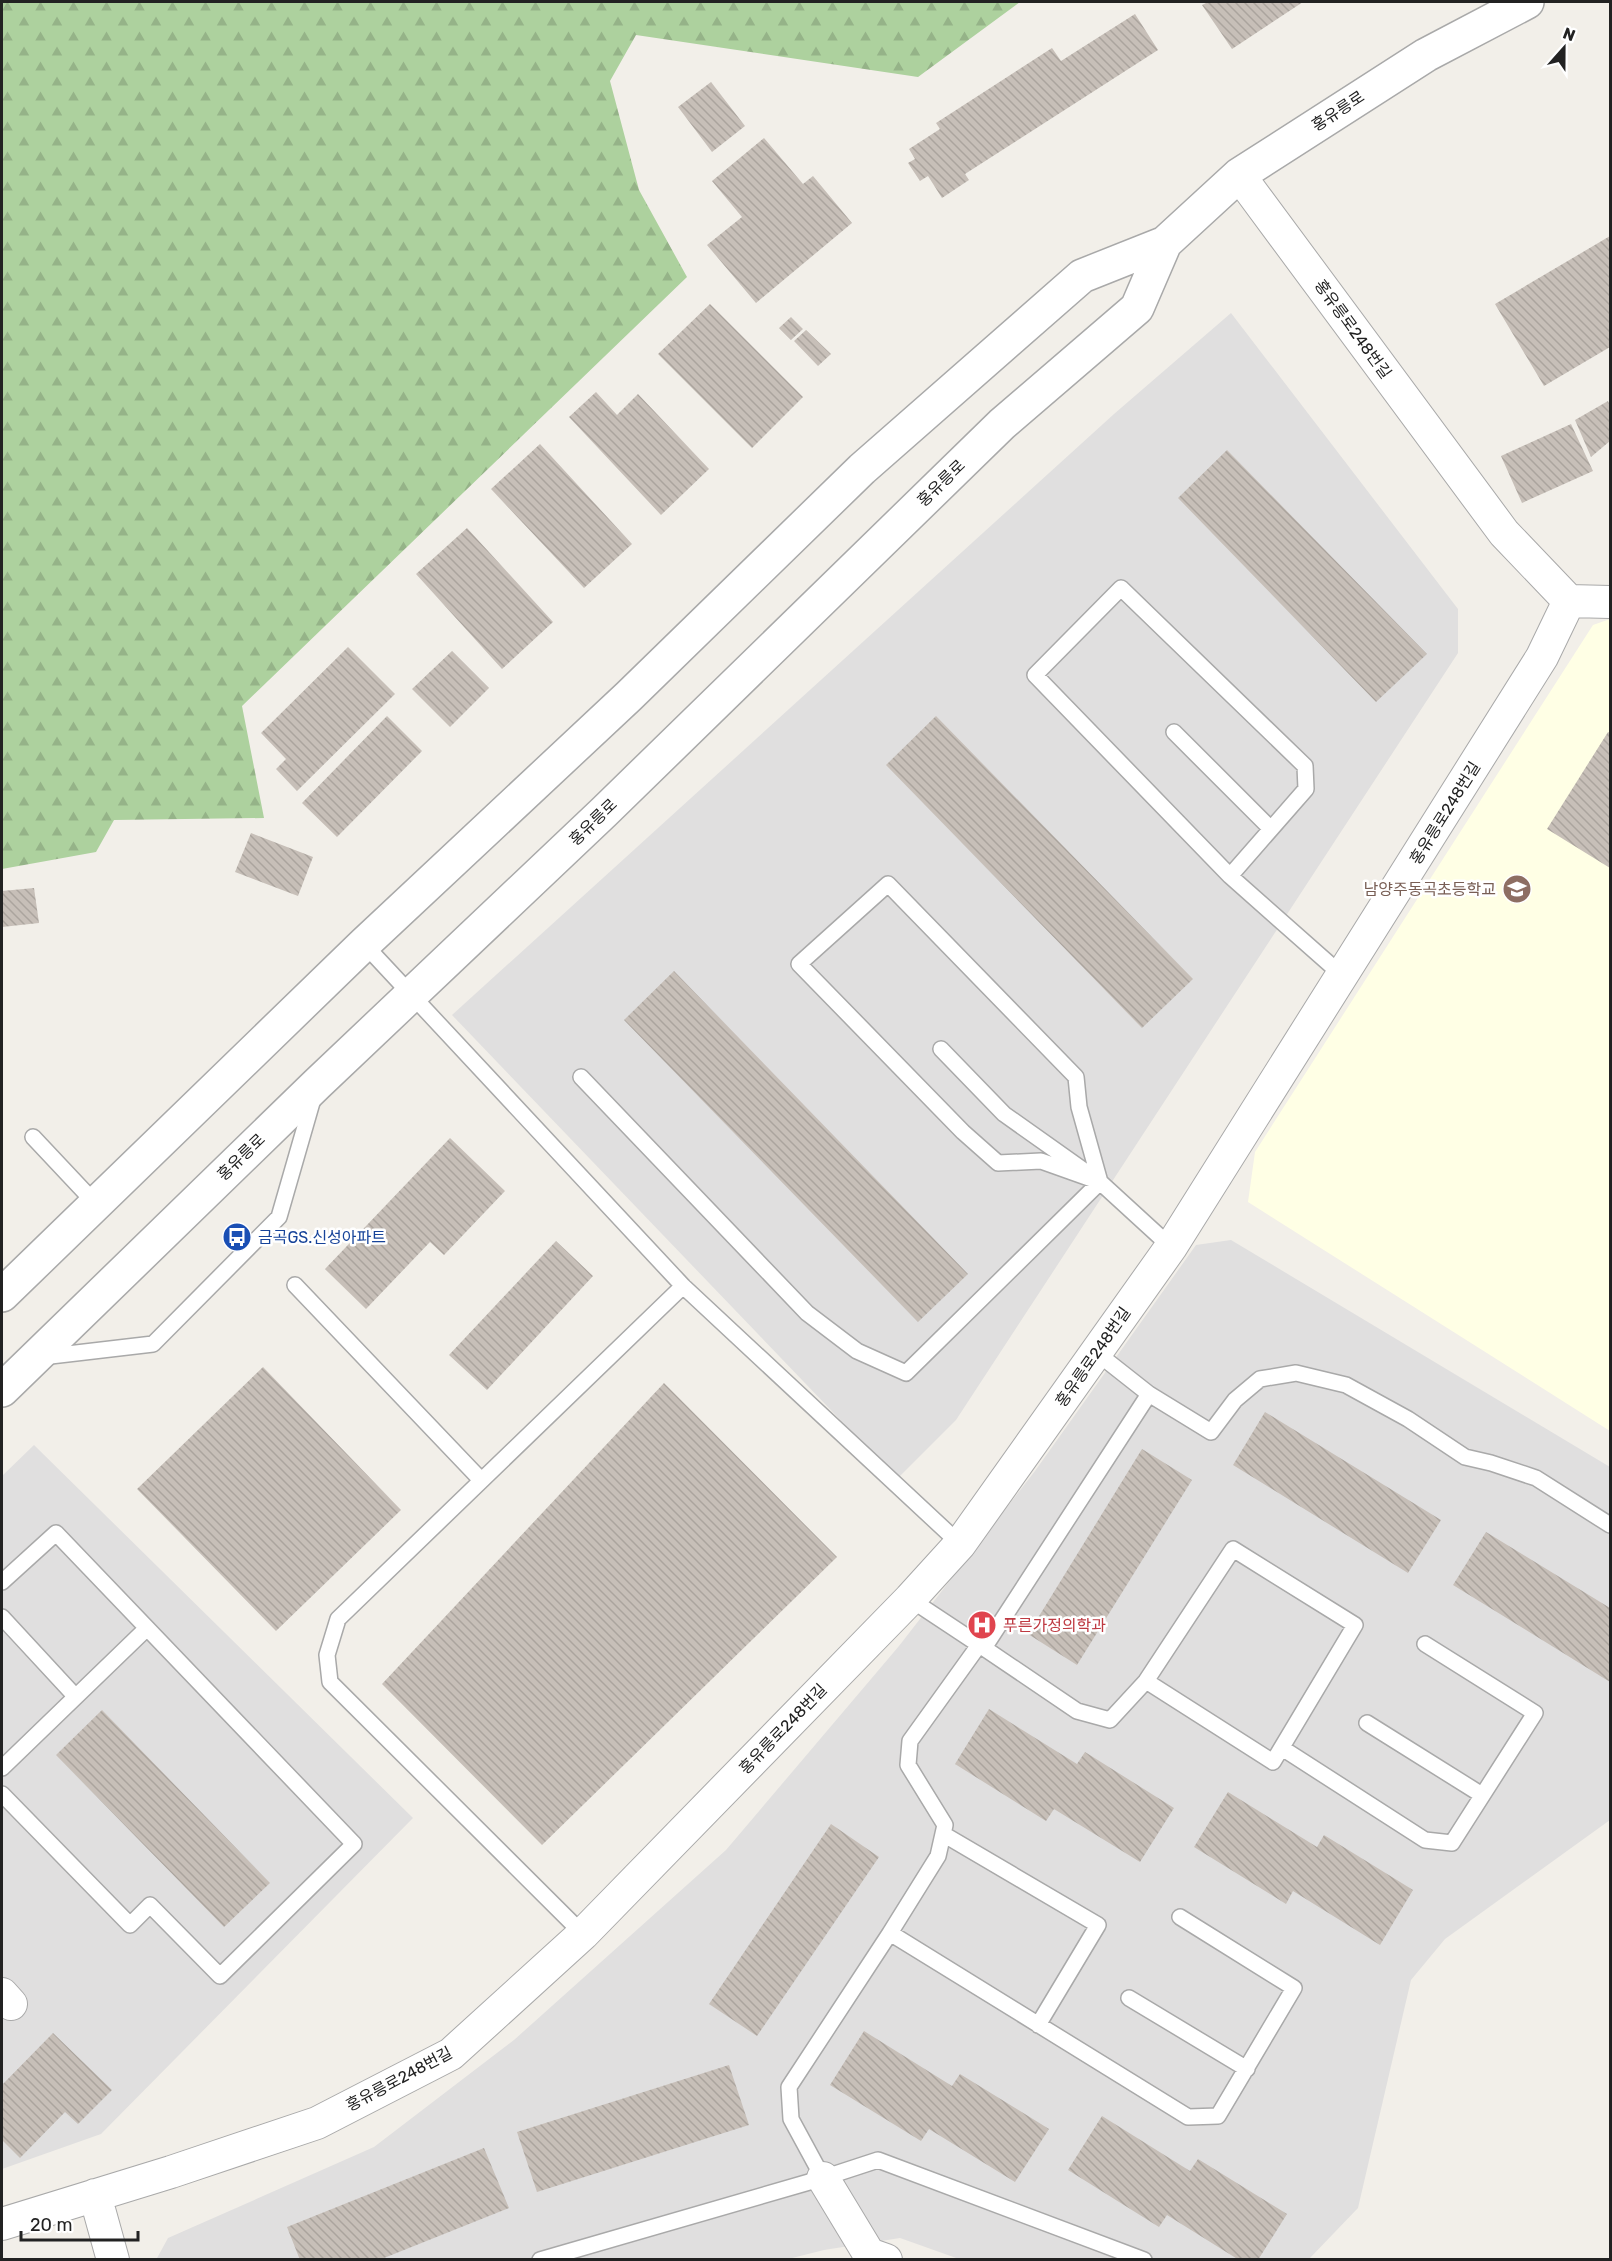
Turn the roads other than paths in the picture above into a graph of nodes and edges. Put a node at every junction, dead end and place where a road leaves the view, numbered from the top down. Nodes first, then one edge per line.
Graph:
1 (1527, 2) edge
2 (1239, 175) junction
3 (1165, 243) junction
4 (1569, 601) junction
5 (1611, 602) edge
6 (1174, 732) dead end
7 (1270, 828) junction
8 (1230, 876) junction
9 (364, 944) junction
10 (1343, 976) junction
11 (412, 995) junction
12 (941, 1049) dead end
13 (581, 1077) dead end
14 (317, 1084) junction
15 (33, 1137) dead end
16 (1100, 1182) junction
17 (96, 1204) junction
18 (1171, 1247) junction
19 (295, 1285) dead end
20 (683, 1286) junction
21 (2, 1295) edge
22 (1097, 1353) junction
23 (36, 1358) junction
24 (2, 1390) edge
25 (1149, 1394) junction
26 (482, 1480) junction
27 (1611, 1525) edge
28 (960, 1544) junction
29 (2, 1582) edge
30 (910, 1599) junction
31 (2, 1617) edge
32 (146, 1629) junction
33 (1425, 1644) dead end
34 (982, 1646) junction
35 (1146, 1681) junction
36 (75, 1695) junction
37 (1367, 1723) dead end
38 (1282, 1748) junction
39 (2, 1768) edge
40 (2, 1794) edge
41 (1482, 1795) junction
42 (943, 1834) junction
43 (1180, 1917) dead end
44 (890, 1933) junction
45 (583, 1934) junction
46 (1129, 1998) dead end
47 (1038, 2025) junction
48 (1247, 2069) junction
49 (823, 2178) junction
50 (95, 2196) junction
51 (2, 2224) edge
52 (869, 2258) edge
53 (112, 2259) edge
54 (540, 2259) edge
55 (1144, 2259) edge

1 - 2 street, 홍유릉로
2 - 3 street, 홍유릉로
2 - 4 street, 홍유릉로248번길
3 - 9 street, 홍유릉로
3 - 11 street, 홍유릉로
4 - 5 street
4 - 10 street, 홍유릉로248번길
6 - 7 lane
7 - 8 lane
7 - 8 lane
8 - 10 lane
9 - 11 lane
9 - 17 street, 홍유릉로
10 - 18 street, 홍유릉로248번길
11 - 14 street, 홍유릉로
11 - 20 lane
12 - 16 lane
13 - 16 lane
14 - 23 street, 홍유릉로
14 - 23 lane
15 - 17 lane
16 - 16 lane
16 - 18 lane
17 - 21 street, 홍유릉로
18 - 22 street, 홍유릉로248번길
19 - 26 lane
20 - 26 lane
20 - 28 lane
22 - 25 lane
22 - 28 street, 홍유릉로248번길
23 - 24 street, 홍유릉로
25 - 27 lane
25 - 34 lane
26 - 45 lane
28 - 30 street, 홍유릉로248번길
29 - 32 lane
30 - 34 lane
30 - 45 street, 홍유릉로248번길
31 - 36 lane
32 - 36 lane
32 - 40 lane
33 - 41 lane
34 - 35 lane
34 - 42 lane
35 - 38 lane
35 - 38 lane
36 - 39 lane
37 - 41 lane
38 - 41 lane
42 - 44 lane
42 - 47 lane
43 - 48 lane
44 - 47 lane
44 - 49 lane
45 - 50 street, 홍유릉로248번길
46 - 48 lane
47 - 48 lane
49 - 52 street
49 - 54 lane
49 - 55 lane
50 - 51 street, 홍유릉로248번길
50 - 53 street

